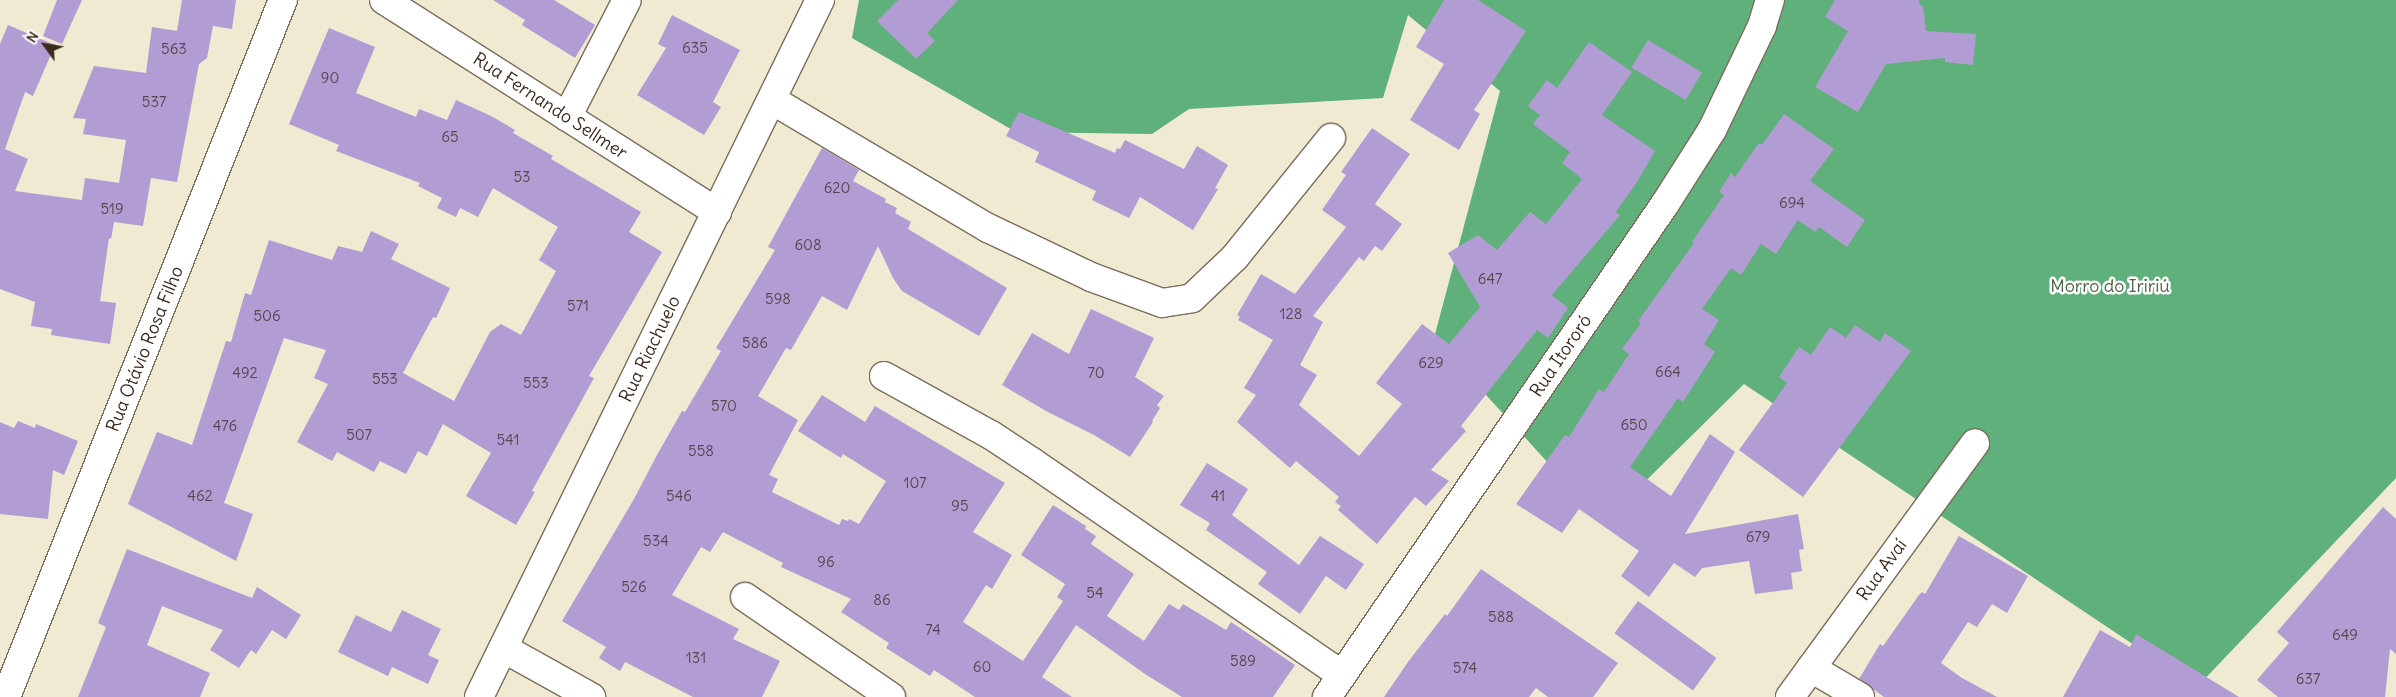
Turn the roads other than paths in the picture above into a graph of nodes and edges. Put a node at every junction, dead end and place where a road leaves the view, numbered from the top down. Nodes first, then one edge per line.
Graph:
1 (283, 0) edge
2 (384, 0) edge
3 (626, 0) edge
4 (820, 0) edge
5 (1770, 0) edge
6 (772, 100) junction
7 (567, 117) junction
8 (1331, 138) dead end
9 (717, 212) junction
10 (884, 376) dead end
11 (1975, 443) dead end
12 (745, 597) dead end
13 (503, 648) junction
14 (1811, 668) junction
15 (1342, 675) junction
16 (6, 697) edge
17 (479, 697) edge
18 (591, 697) edge
19 (891, 697) edge
20 (1327, 697) edge
21 (1790, 697) edge
22 (1860, 697) edge

1 - 16 street, Rua Otávio Rosa Filho
2 - 7 street, Rua Fernando Sellmer
3 - 7 street
4 - 6 street, Rua Riachuelo
5 - 15 street, Rua Itororó
6 - 8 street
6 - 9 street, Rua Riachuelo
7 - 9 street, Rua Fernando Sellmer
9 - 13 street, Rua Riachuelo
10 - 15 street
11 - 14 street, Rua Avaí
12 - 19 street
13 - 17 street, Rua Riachuelo
13 - 18 street
14 - 21 street, Rua Avaí
14 - 22 street
15 - 20 street, Rua Itororó

